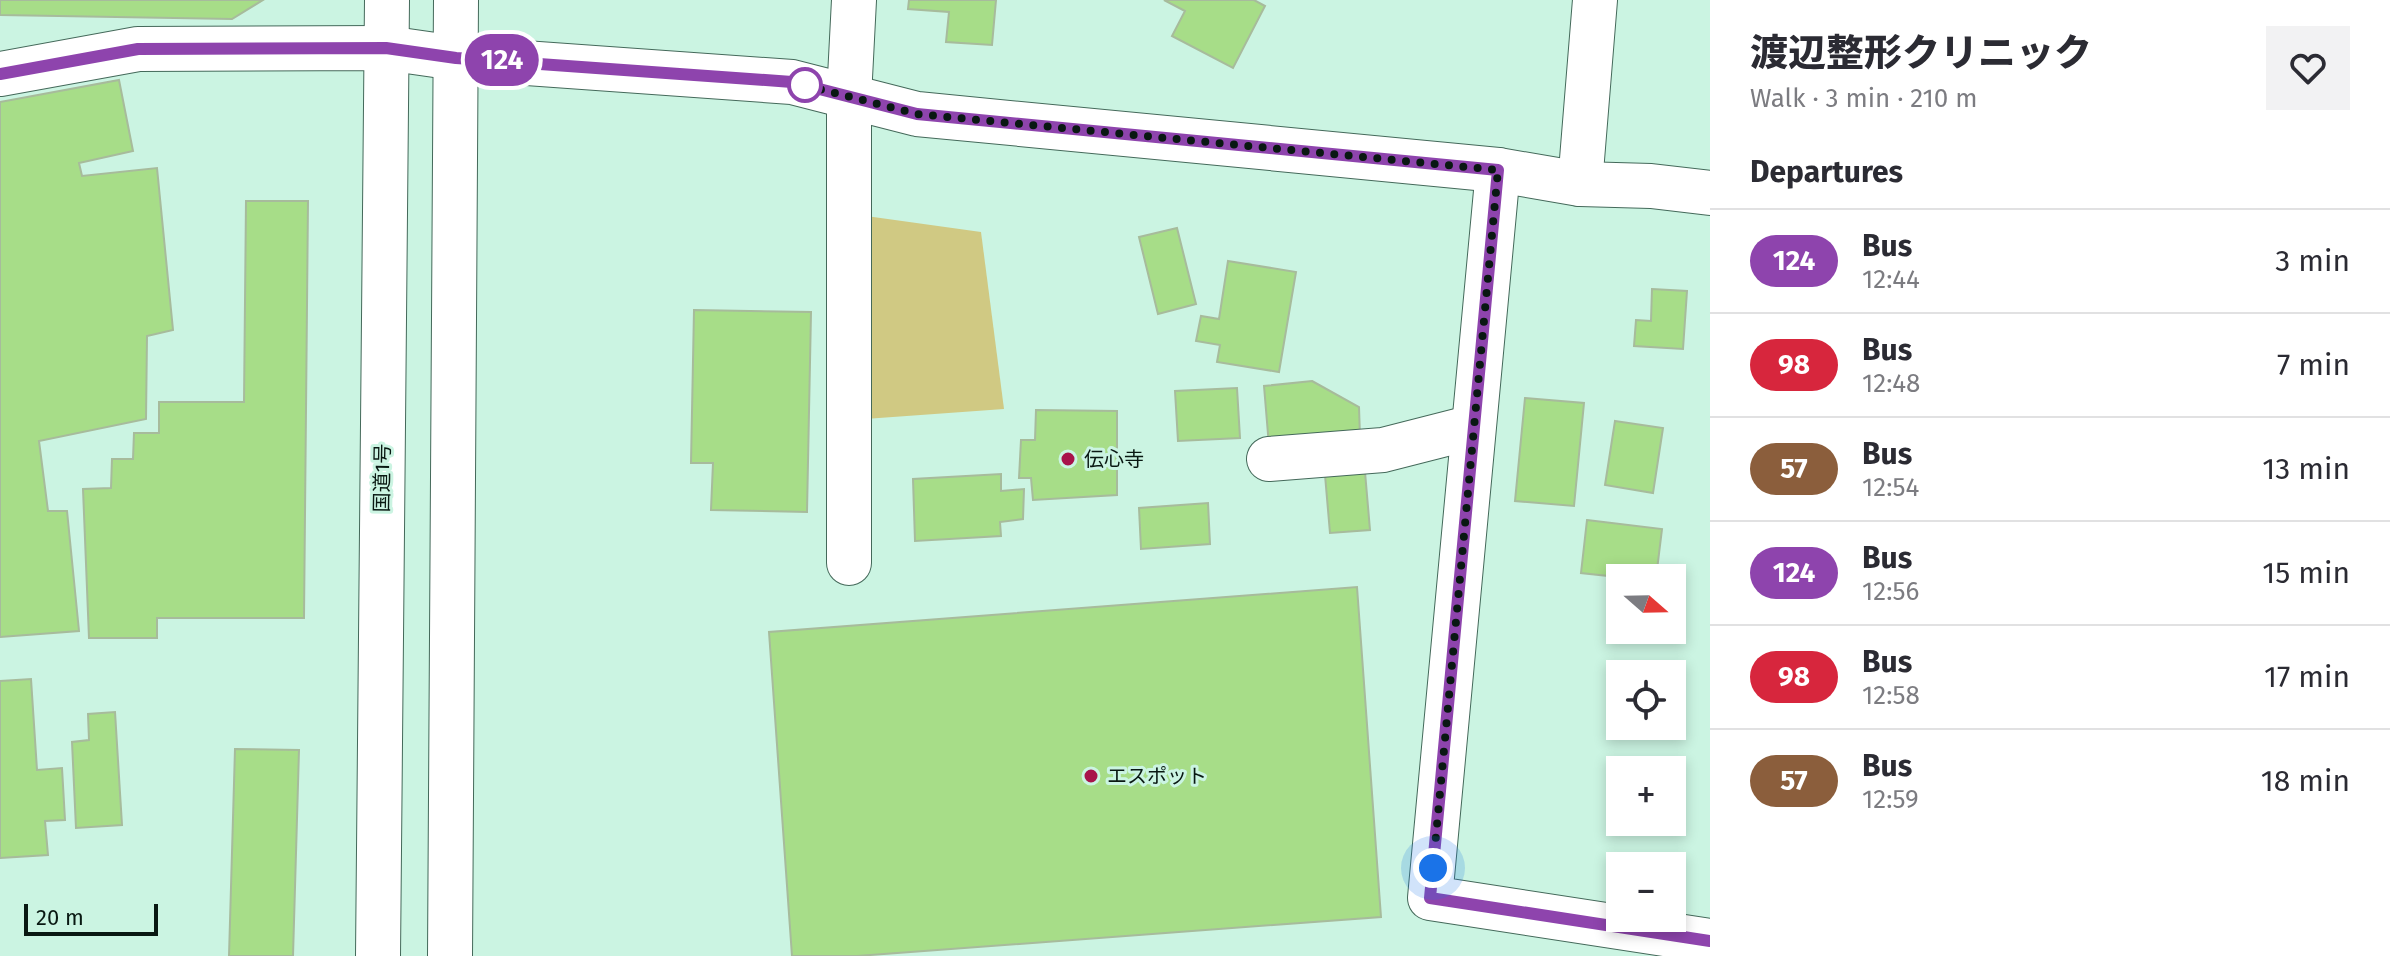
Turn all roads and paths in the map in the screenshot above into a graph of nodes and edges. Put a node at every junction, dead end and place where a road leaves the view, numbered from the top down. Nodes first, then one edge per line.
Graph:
1 (387, 0) edge
2 (456, 0) edge
3 (854, 0) edge
4 (1595, 0) edge
5 (386, 48) junction
6 (456, 58) junction
7 (0, 74) edge
8 (849, 97) junction
9 (1498, 170) junction
10 (1580, 184) junction
11 (1710, 193) edge
12 (1473, 427) junction
13 (1269, 459) dead end
14 (849, 563) dead end
15 (1710, 941) edge
16 (378, 956) edge
17 (450, 956) edge

1 - 5 main road, 国道1号
2 - 6 main road
3 - 8 main road
4 - 10 main road
5 - 6 main road
5 - 7 main road
5 - 16 main road, 国道1号
6 - 8 main road
6 - 17 main road
8 - 9 main road
8 - 14 main road
9 - 10 main road
9 - 12 main road
10 - 11 main road
12 - 13 main road
12 - 15 main road

